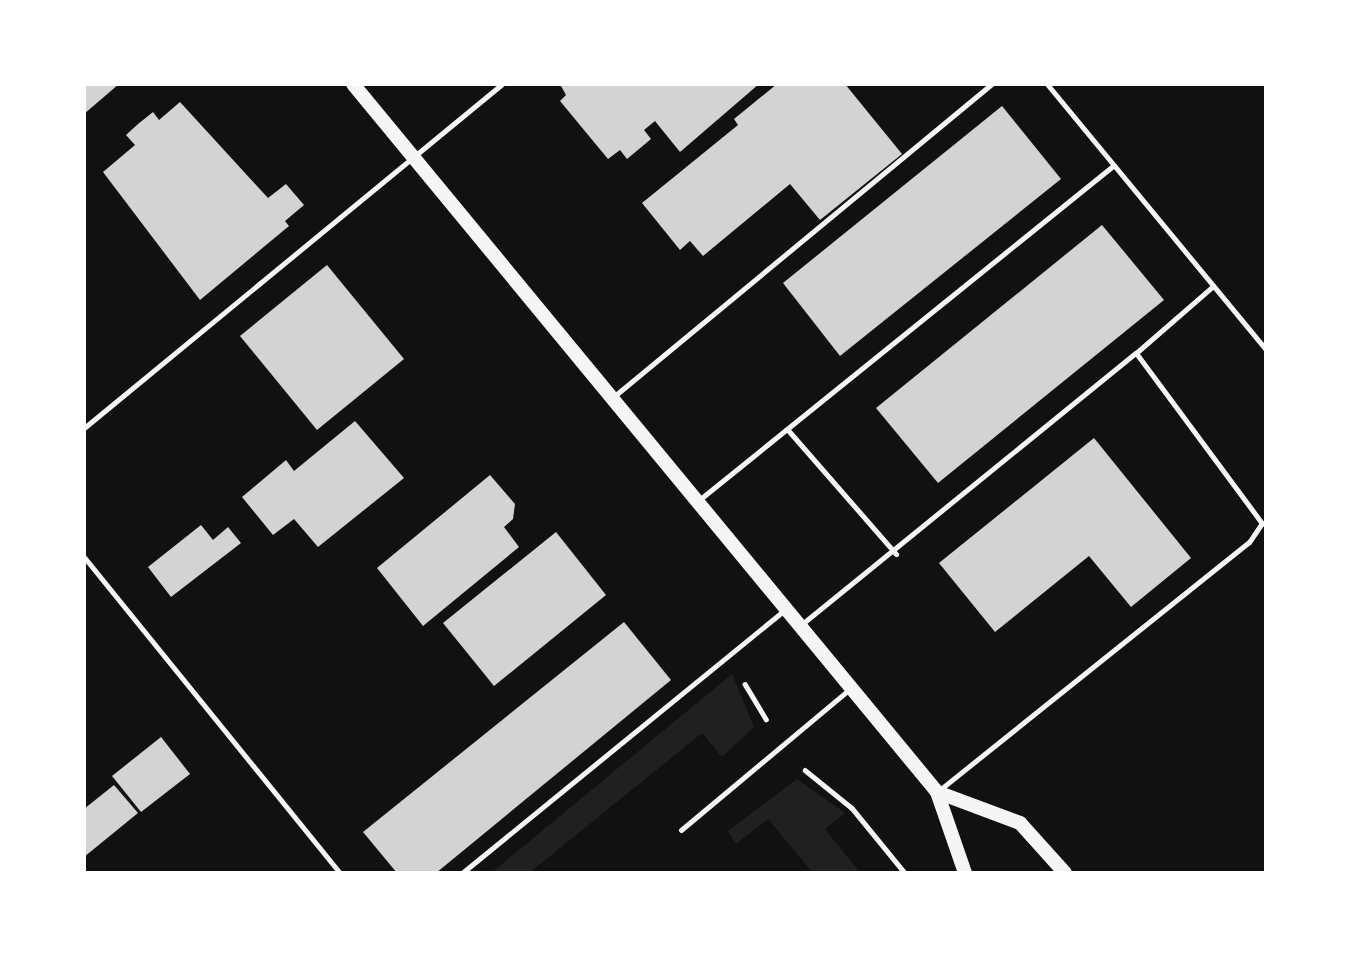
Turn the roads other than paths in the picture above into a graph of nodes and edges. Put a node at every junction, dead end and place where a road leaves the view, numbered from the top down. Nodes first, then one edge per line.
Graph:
1 (353, 84) edge
2 (502, 84) edge
3 (992, 84) edge
4 (1047, 84) edge
5 (413, 156) junction
6 (1114, 165) junction
7 (1213, 286) junction
8 (1266, 350) edge
9 (1136, 353) junction
10 (612, 398) junction
11 (84, 428) edge
12 (786, 429) junction
13 (697, 502) junction
14 (896, 554) junction
15 (84, 557) edge
16 (786, 610) junction
17 (800, 626) junction
18 (851, 688) junction
19 (937, 792) junction
20 (681, 830) dead end
21 (340, 873) edge
22 (462, 873) edge
23 (965, 873) edge
24 (1065, 873) edge

1 - 5 main road
2 - 5 lane
3 - 10 lane
4 - 6 lane
5 - 10 main road
5 - 11 lane
6 - 7 lane
6 - 12 lane
7 - 8 lane
7 - 9 lane
9 - 14 lane
9 - 19 lane
10 - 13 main road
12 - 13 lane
12 - 14 lane
13 - 16 main road
14 - 17 lane
15 - 21 lane
16 - 17 main road
16 - 22 lane
17 - 18 main road
18 - 19 main road
18 - 20 lane
19 - 23 main road
19 - 24 main road

